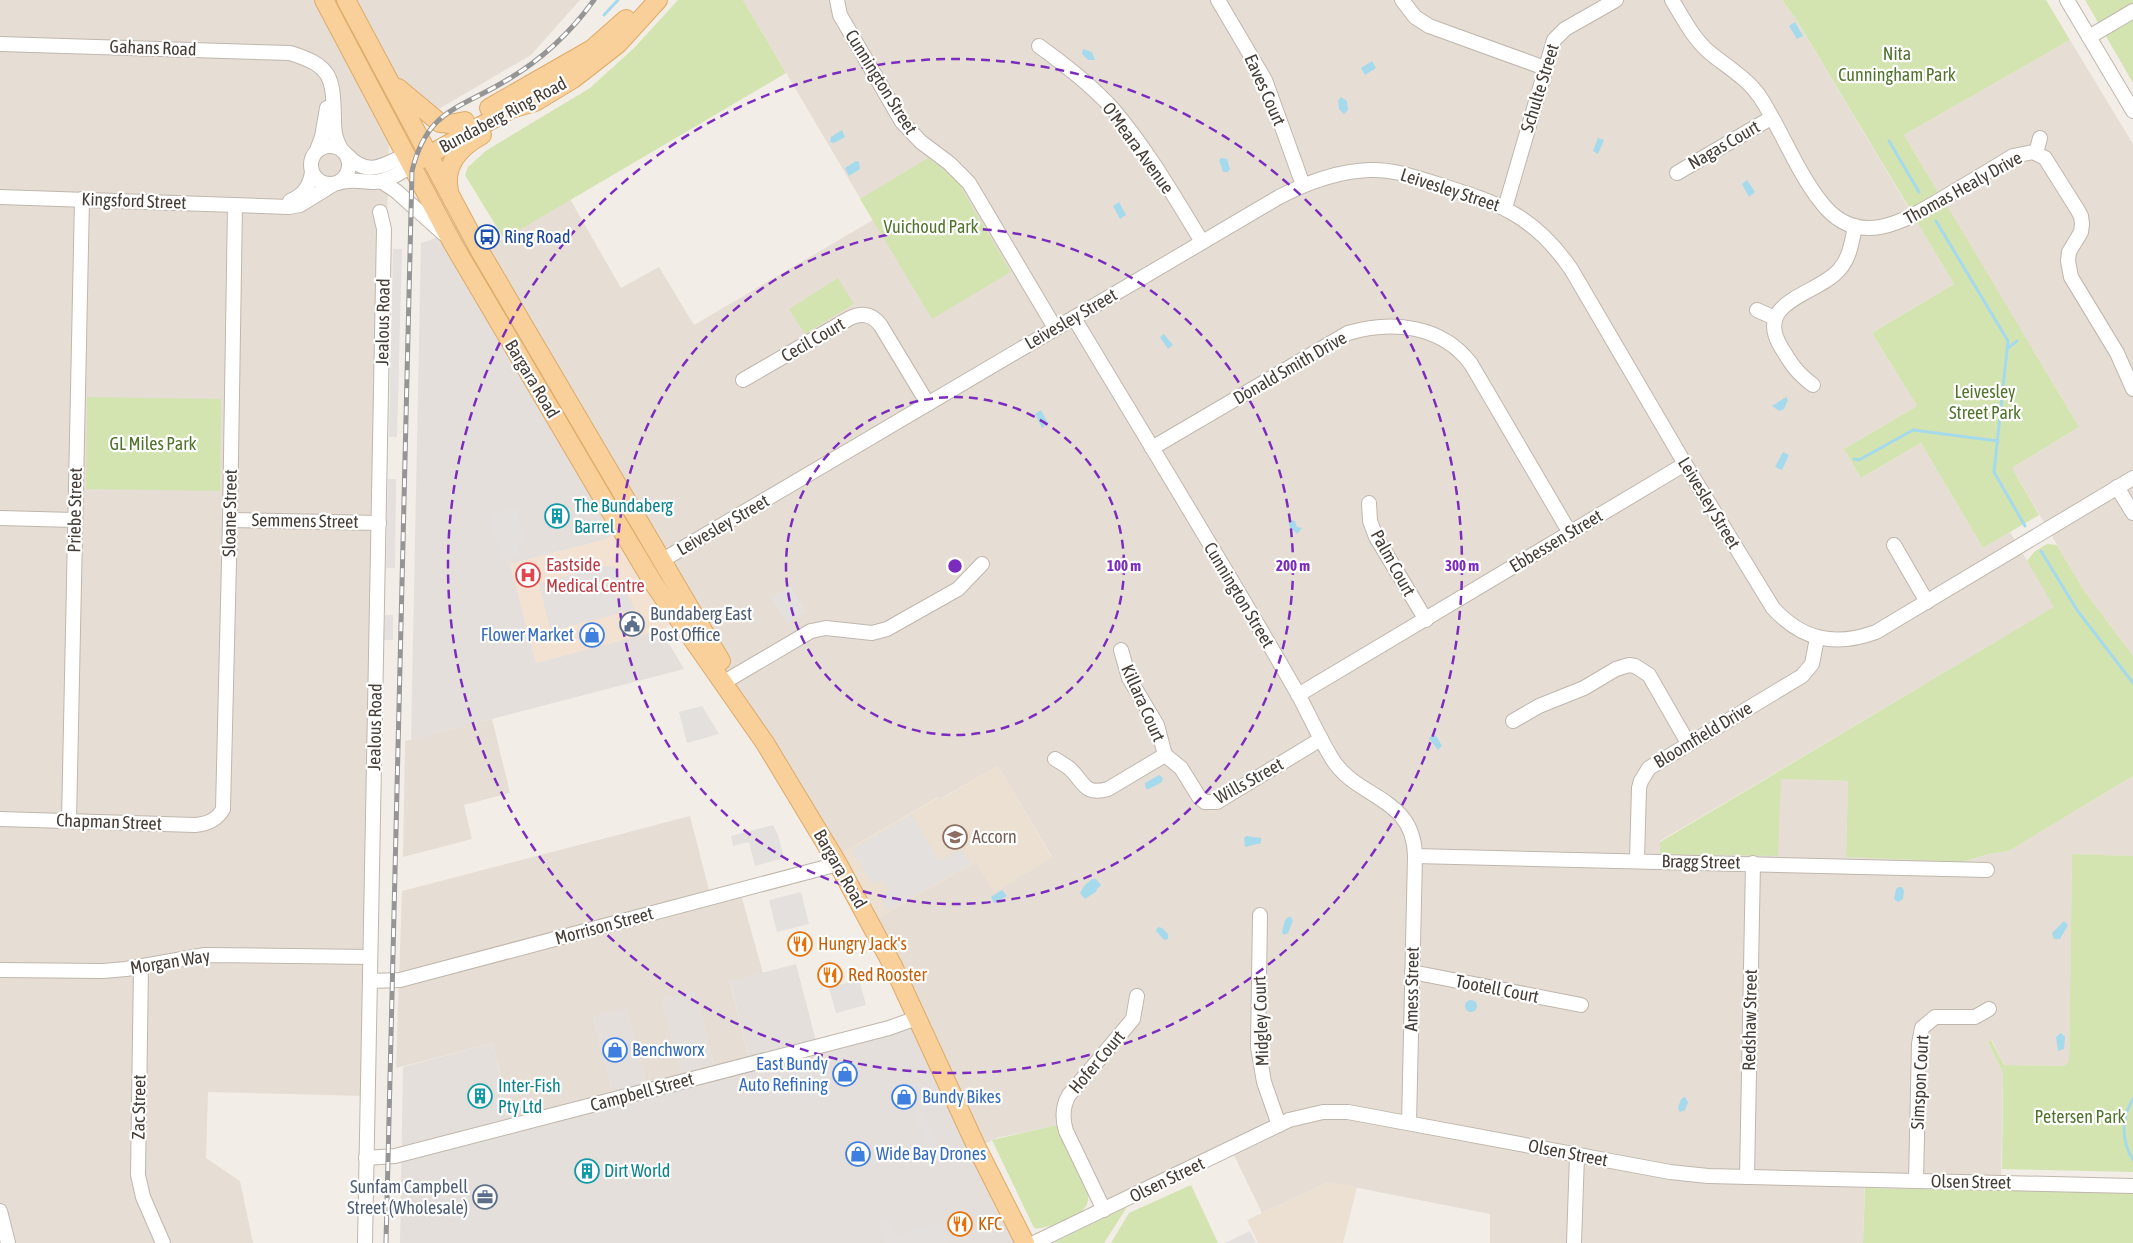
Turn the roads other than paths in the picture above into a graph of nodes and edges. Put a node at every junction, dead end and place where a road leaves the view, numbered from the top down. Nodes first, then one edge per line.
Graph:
1 (324, 0) edge
2 (346, 0) edge
3 (646, 0) edge
4 (658, 0) edge
5 (837, 0) edge
6 (1218, 0) edge
7 (1402, 0) edge
8 (1616, 0) edge
9 (1672, 0) edge
10 (2066, 0) edge
11 (2133, 11) edge
12 (2089, 37) junction
13 (0, 44) edge
14 (1038, 46) dead end
15 (305, 58) junction
16 (1545, 68) junction
17 (392, 83) junction
18 (535, 102) junction
19 (2133, 111) edge
20 (1771, 118) junction
21 (464, 121) junction
22 (2040, 138) dead end
23 (426, 149) junction
24 (317, 150) junction
25 (344, 152) junction
26 (2036, 153) junction
27 (408, 160) junction
28 (312, 172) junction
29 (1677, 173) dead end
30 (381, 181) junction
31 (336, 183) junction
32 (1303, 185) junction
33 (450, 195) junction
34 (0, 197) edge
35 (82, 199) junction
36 (235, 205) junction
37 (268, 206) junction
38 (1505, 208) junction
39 (380, 212) dead end
40 (1855, 226) junction
41 (1202, 242) junction
42 (453, 244) junction
43 (1757, 310) dead end
44 (1074, 318) junction
45 (1775, 318) junction
46 (1055, 328) junction
47 (743, 380) dead end
48 (1813, 385) dead end
49 (2133, 389) edge
50 (928, 404) junction
51 (1152, 448) junction
52 (1685, 464) junction
53 (2133, 478) edge
54 (2117, 487) junction
55 (1369, 503) dead end
56 (2133, 513) edge
57 (0, 518) edge
58 (75, 520) junction
59 (230, 520) junction
60 (379, 523) junction
61 (1570, 533) junction
62 (1894, 545) dead end
63 (982, 564) dead end
64 (653, 566) junction
65 (1927, 602) junction
66 (1426, 620) junction
67 (1817, 638) junction
68 (1121, 650) dead end
69 (727, 680) junction
70 (1298, 695) junction
71 (1513, 720) dead end
72 (1321, 739) junction
73 (1688, 743) junction
74 (1165, 755) junction
75 (1056, 759) dead end
76 (216, 818) joint
77 (0, 819) edge
78 (69, 821) junction
79 (1415, 856) junction
80 (1638, 860) junction
81 (1753, 863) junction
82 (838, 864) junction
83 (1987, 870) dead end
84 (1260, 914) dead end
85 (370, 958) junction
86 (141, 966) junction
87 (0, 970) edge
88 (1412, 972) junction
89 (370, 981) junction
90 (1137, 996) dead end
91 (1581, 1005) dead end
92 (1989, 1009) dead end
93 (917, 1018) junction
94 (1409, 1123) junction
95 (1279, 1125) junction
96 (1577, 1155) junction
97 (366, 1158) junction
98 (1747, 1177) junction
99 (1916, 1181) junction
100 (2133, 1186) edge
101 (1104, 1210) junction
102 (0, 1211) edge
103 (8, 1243) edge
104 (163, 1243) edge
105 (365, 1243) edge
106 (1025, 1243) edge
107 (1034, 1243) edge
108 (1574, 1243) edge

1 - 27 main road, Bargara Road
2 - 17 main road, Bargara Road
3 - 21 main road, Bundaberg Ring Road
4 - 18 main road, Bundaberg Ring Road
5 - 46 street, Cunnington Street
6 - 32 street, Eaves Court
7 - 16 street
8 - 16 street, Schulte Street
9 - 20 street, Thomas Healy Drive
10 - 12 street
11 - 12 street
12 - 19 street
13 - 15 street, Gahans Road
14 - 41 street, O'Meara Avenue
15 - 24 street
15 - 25 street, Gahans Road
16 - 38 street, Schulte Street
17 - 21 main road
17 - 23 main road, Bargara Road
18 - 23 main road, Bundaberg Ring Road
18 - 33 main road
20 - 29 street, Nagas Court
20 - 40 street, Thomas Healy Drive
21 - 23 main road, Bundaberg Ring Road
22 - 26 street
23 - 27 main road, Bundaberg Ring Road
23 - 33 main road, Bargara Road
24 - 25 street
24 - 28 street
25 - 27 street
25 - 31 street, Gahans Road
26 - 40 street, Thomas Healy Drive
26 - 49 street, Thomas Healy Drive
27 - 30 street
27 - 42 main road, Bargara Road
28 - 31 street
28 - 37 street, Kingsford Street
30 - 31 street
30 - 42 street
31 - 37 street, Kingsford Street
32 - 38 street, Leivesley Street
32 - 41 street, Leivesley Street
33 - 64 main road, Bargara Road
34 - 35 street, Kingsford Street
35 - 36 street, Kingsford Street
35 - 58 street, Priebe Street
36 - 37 street, Kingsford Street
36 - 59 street, Sloane Street
38 - 52 street, Leivesley Street
39 - 60 street, Jealous Road
40 - 45 street
41 - 44 street, Leivesley Street
42 - 64 main road, Bargara Road
43 - 45 street
44 - 46 street, Leivesley Street
44 - 51 street, Cunnington Street
45 - 48 street
46 - 50 street, Leivesley Street
47 - 50 street, Cecil Court
50 - 64 street, Leivesley Street
51 - 61 street, Donald Smith Drive
51 - 70 street, Cunnington Street
52 - 61 street, Ebbessen Street
52 - 67 street, Leivesley Street
53 - 54 street, Leivesley Street
54 - 56 street
54 - 65 street, Leivesley Street
55 - 66 street, Palm Court
57 - 58 street
58 - 78 street, Priebe Street
59 - 60 street, Semmens Street
59 - 76 street, Sloane Street
60 - 85 street, Jealous Road
61 - 66 street, Ebbessen Street
62 - 65 street
63 - 69 street
64 - 69 main road, Bargara Road
65 - 67 street, Leivesley Street
66 - 70 street, Ebbessen Street
67 - 73 street, Bloomfield Drive
68 - 74 street, Killara Court
69 - 82 main road, Bargara Road
70 - 72 street, Cunnington Street
71 - 73 street
72 - 74 street, Wills Street
72 - 79 street, Cunnington Street
73 - 80 street, Bloomfield Drive
74 - 75 street
76 - 78 street, Chapman Street
77 - 78 street, Chapman Street
79 - 80 street, Bragg Street
79 - 88 street, Amess Street
80 - 81 street, Bragg Street
81 - 83 street, Bragg Street
81 - 98 street, Redshaw Street
82 - 89 street, Morrison Street
82 - 93 main road, Bargara Road
84 - 95 street, Midgley Court
85 - 86 street, Morgan Way
85 - 89 street, Jealous Road
86 - 87 street, Morgan Way
86 - 104 street, Zac Street
88 - 91 street, Tootell Court
88 - 94 street, Amess Street
89 - 97 street, Jealous Road
90 - 101 street, Hofer Court
92 - 99 street, Simspon Court
93 - 97 street, Campbell Street
93 - 106 main road, Bargara Road
94 - 95 street, Olsen Street
94 - 96 street, Olsen Street
95 - 101 street, Olsen Street
96 - 98 street, Olsen Street
96 - 108 street
97 - 105 street, Jealous Road
98 - 99 street, Olsen Street
99 - 100 street, Olsen Street
101 - 107 street, Olsen Street
102 - 103 street

